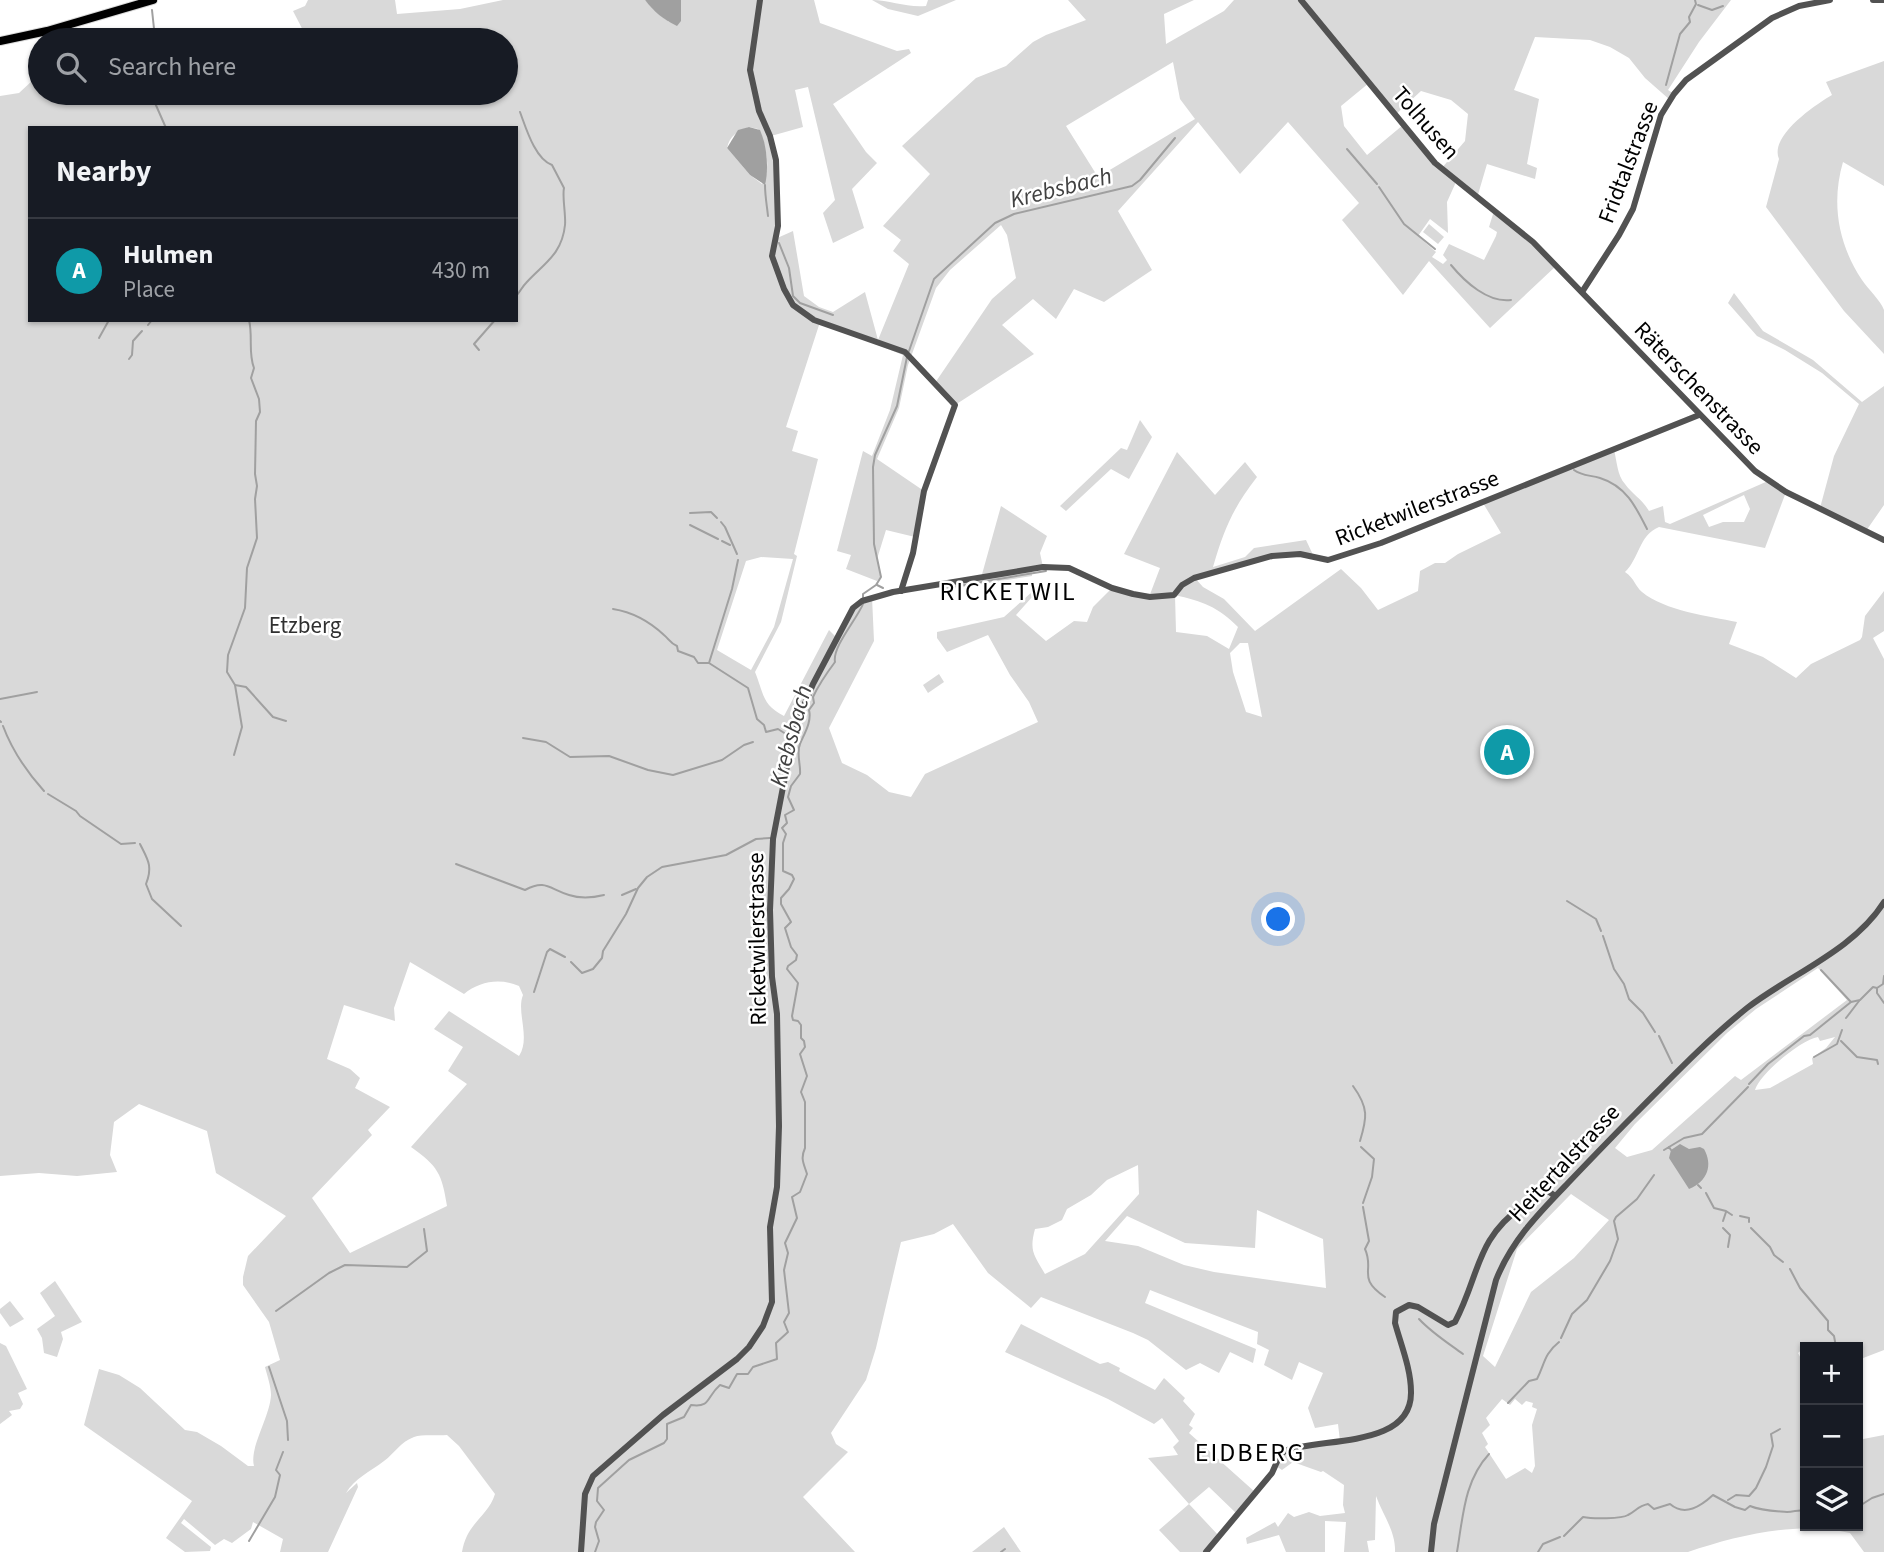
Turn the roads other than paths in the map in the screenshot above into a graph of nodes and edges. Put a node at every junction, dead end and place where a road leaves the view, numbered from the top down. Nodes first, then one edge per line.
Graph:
1 (153, 0) edge
2 (760, 0) edge
3 (1301, 0) edge
4 (1830, 0) edge
5 (1873, 0) edge
6 (1884, 0) edge
7 (57, 28) edge
8 (28, 35) edge
9 (0, 41) edge
10 (1514, 226) joint
11 (1582, 292) junction
12 (1699, 415) junction
13 (1884, 540) edge
14 (901, 591) junction
15 (1884, 902) edge
16 (1555, 1196) junction
17 (581, 1552) edge
18 (1206, 1552) edge
19 (1431, 1552) edge

1 - 7 main road
2 - 14 street
3 - 10 street, Tolhusen
4 - 11 street, Fridtalstrasse
5 - 6 street
8 - 9 main road
10 - 11 street, Räterschenstrasse
11 - 12 street, Räterschenstrasse
12 - 13 street, Räterschenstrasse
12 - 14 street, Ricketwilerstrasse
14 - 17 street, Ricketwilerstrasse
15 - 16 street, Heitertalstrasse
16 - 18 street
16 - 19 street, Heitertalstrasse

